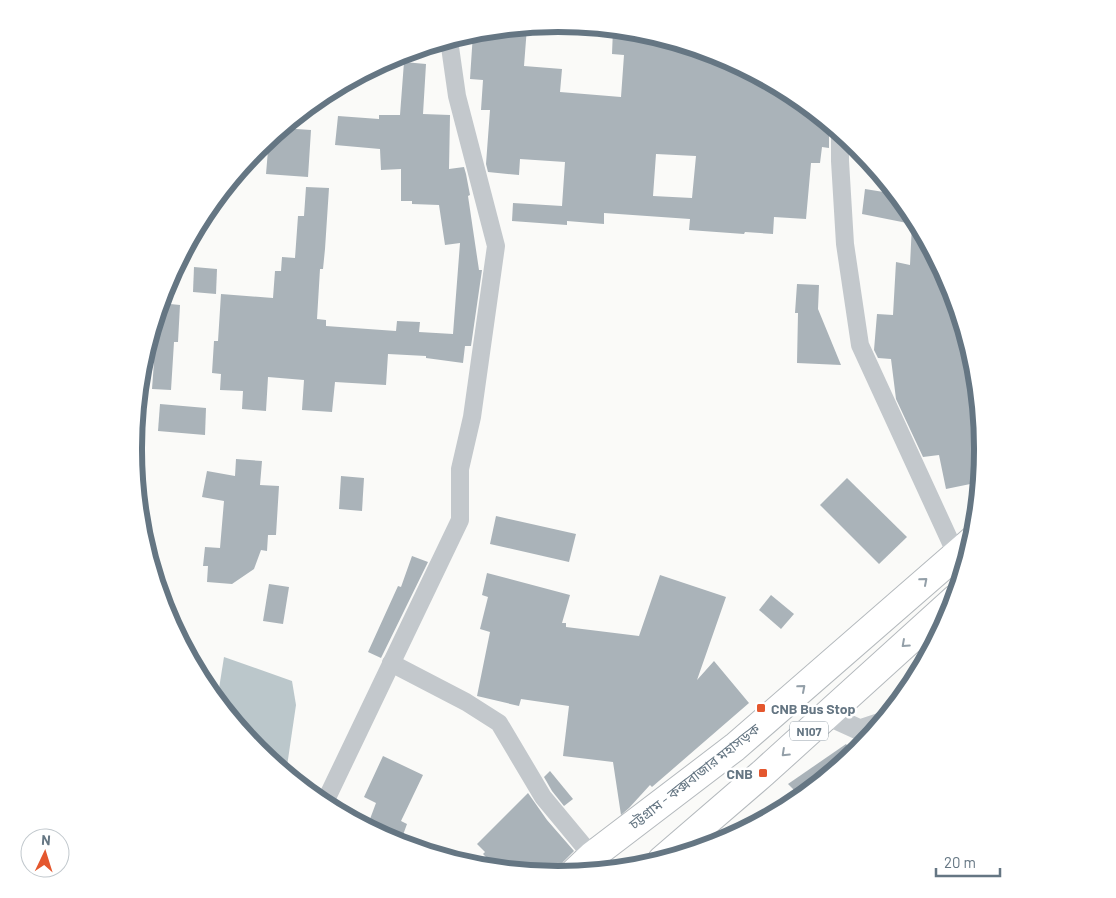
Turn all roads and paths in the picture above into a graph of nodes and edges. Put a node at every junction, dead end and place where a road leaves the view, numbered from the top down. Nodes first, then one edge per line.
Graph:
1 (451, 47) edge
2 (840, 142) edge
3 (963, 545) edge
4 (962, 549) edge
5 (942, 611) edge
6 (391, 663) junction
7 (827, 715) junction
8 (865, 732) edge
9 (328, 796) edge
10 (676, 848) edge
11 (583, 864) edge

1 - 6 street
2 - 3 street
11 -> 4 highway, চট্টগ্রাম - কক্সবাজার মহাসড়ক / N107
5 -> 7 highway, N107
6 - 9 street
6 - 11 street
7 - 8 street
7 -> 10 highway, N107

